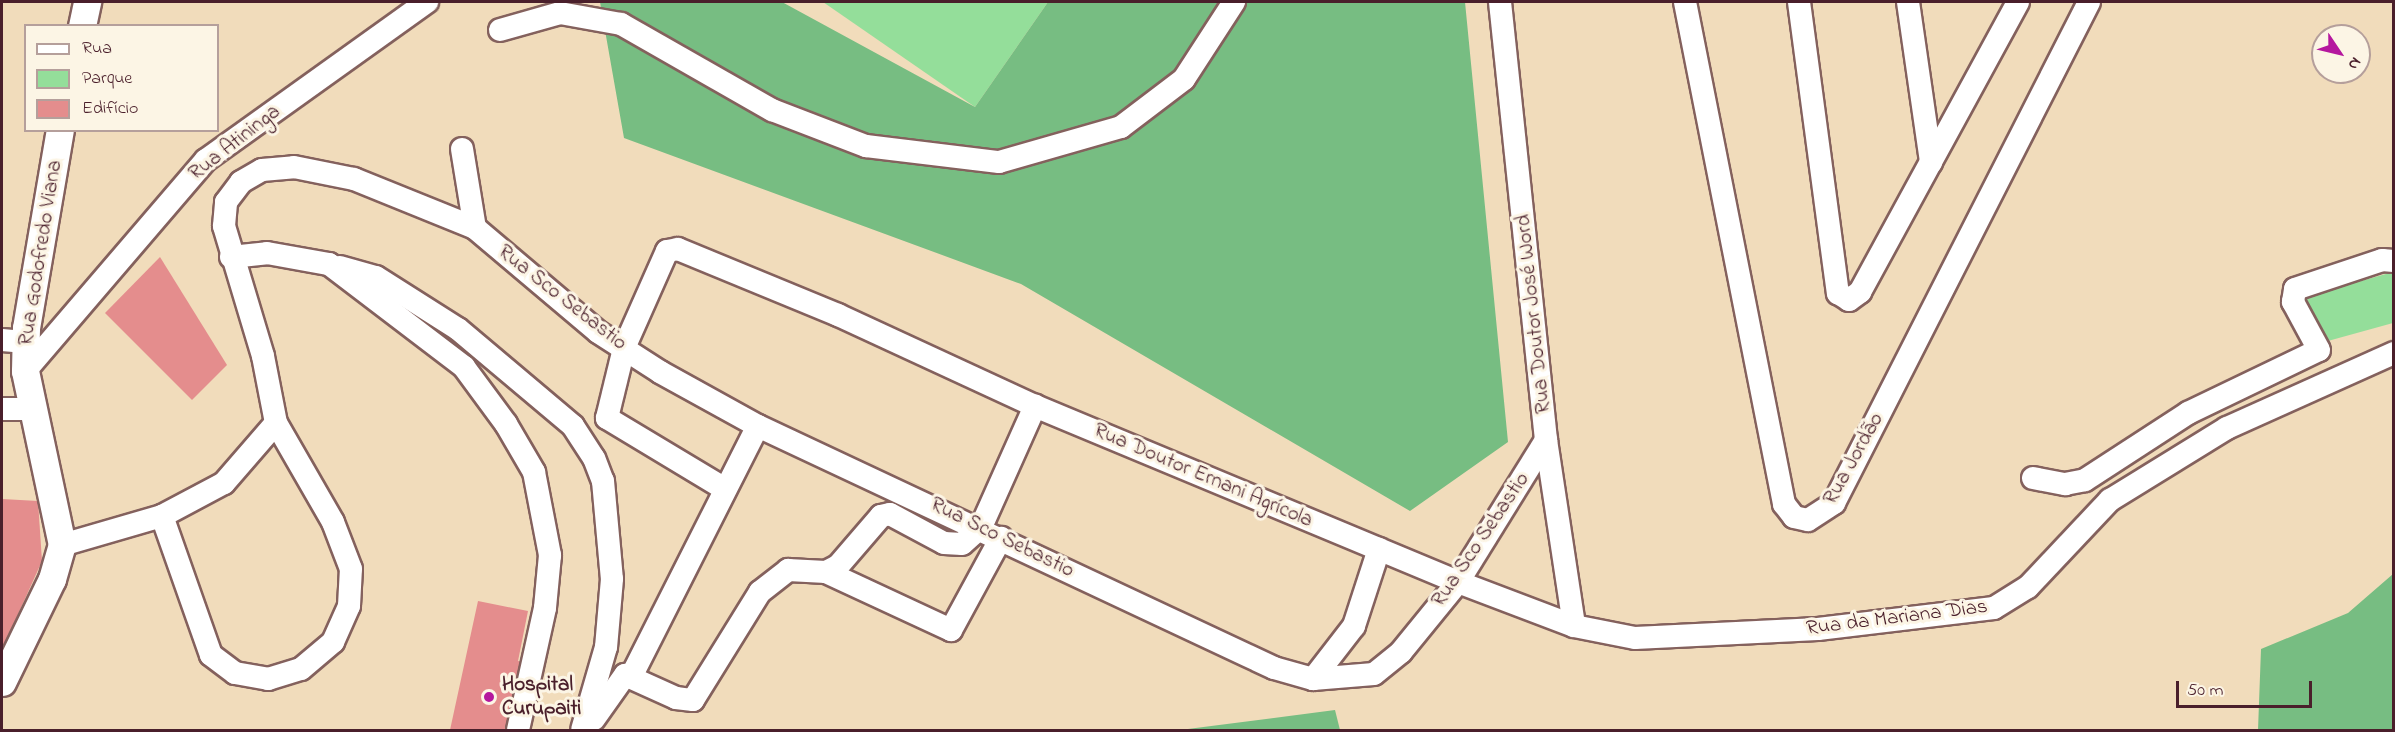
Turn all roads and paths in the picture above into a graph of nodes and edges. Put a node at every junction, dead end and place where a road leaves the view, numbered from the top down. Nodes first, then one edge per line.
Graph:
1 (87, 2) edge
2 (427, 2) edge
3 (1234, 2) edge
4 (1500, 2) edge
5 (1685, 2) edge
6 (1799, 2) edge
7 (1908, 2) edge
8 (2018, 2) edge
9 (2090, 2) edge
10 (82, 24) edge
11 (500, 30) dead end
12 (60, 132) edge
13 (462, 149) dead end
14 (1931, 162) junction
15 (476, 228) junction
16 (231, 257) junction
17 (2394, 261) edge
18 (328, 264) junction
19 (14, 341) edge
20 (624, 348) junction
21 (2319, 350) junction
22 (2394, 353) edge
23 (25, 371) junction
24 (2328, 378) junction
25 (1035, 406) junction
26 (2, 409) edge
27 (32, 409) junction
28 (276, 423) junction
29 (758, 426) junction
30 (1546, 440) junction
31 (2033, 478) dead end
32 (724, 489) junction
33 (162, 516) junction
34 (991, 532) junction
35 (62, 545) junction
36 (1378, 549) junction
37 (826, 572) junction
38 (1458, 582) junction
39 (1574, 626) junction
40 (632, 675) junction
41 (1313, 679) junction
42 (2, 682) edge
43 (519, 727) edge
44 (582, 730) edge
45 (587, 730) edge

1 - 10 main road
2 - 23 street, Rua Atininga
3 - 11 street
4 - 30 street, Rua Doutor José Word
5 - 9 street, Rua Jordão
6 - 14 street
7 - 14 street
8 - 14 street
12 - 19 main road, Rua Godofredo Viana
13 - 15 street
15 - 16 street, Rua Sco Sebastio
15 - 20 street, Rua Sco Sebastio
16 - 18 street
16 - 28 street, Rua Sco Sebastio
17 - 21 street
18 - 43 street
18 - 44 street
19 - 23 main road, Rua Godofredo Viana
20 - 25 street, Rua Doutor Ernani Agrícola
20 - 29 street, Rua Sco Sebastio
20 - 32 street
21 - 24 street
21 - 31 street
22 - 24 street, Rua da Mariana Dias
23 - 27 main road, Rua Godofredo Viana
24 - 39 street, Rua da Mariana Dias
25 - 34 street
25 - 36 street, Rua Doutor Ernani Agrícola
26 - 27 street
27 - 35 main road, Rua Godofredo Viana
28 - 33 street
28 - 33 street, Rua Sco Sebastio
29 - 32 street
29 - 34 street, Rua Sco Sebastio
30 - 38 street, Rua Sco Sebastio
30 - 39 street, Rua Doutor José Word
32 - 40 street
33 - 35 street
34 - 37 street
34 - 37 street
34 - 41 street, Rua Sco Sebastio
35 - 42 main road, Rua Godofredo Viana
36 - 38 street, Rua Doutor Ernani Agrícola
36 - 41 street
37 - 40 street
38 - 39 street, Rua Doutor Ernani Agrícola
38 - 41 street, Rua Sco Sebastio
40 - 45 street

